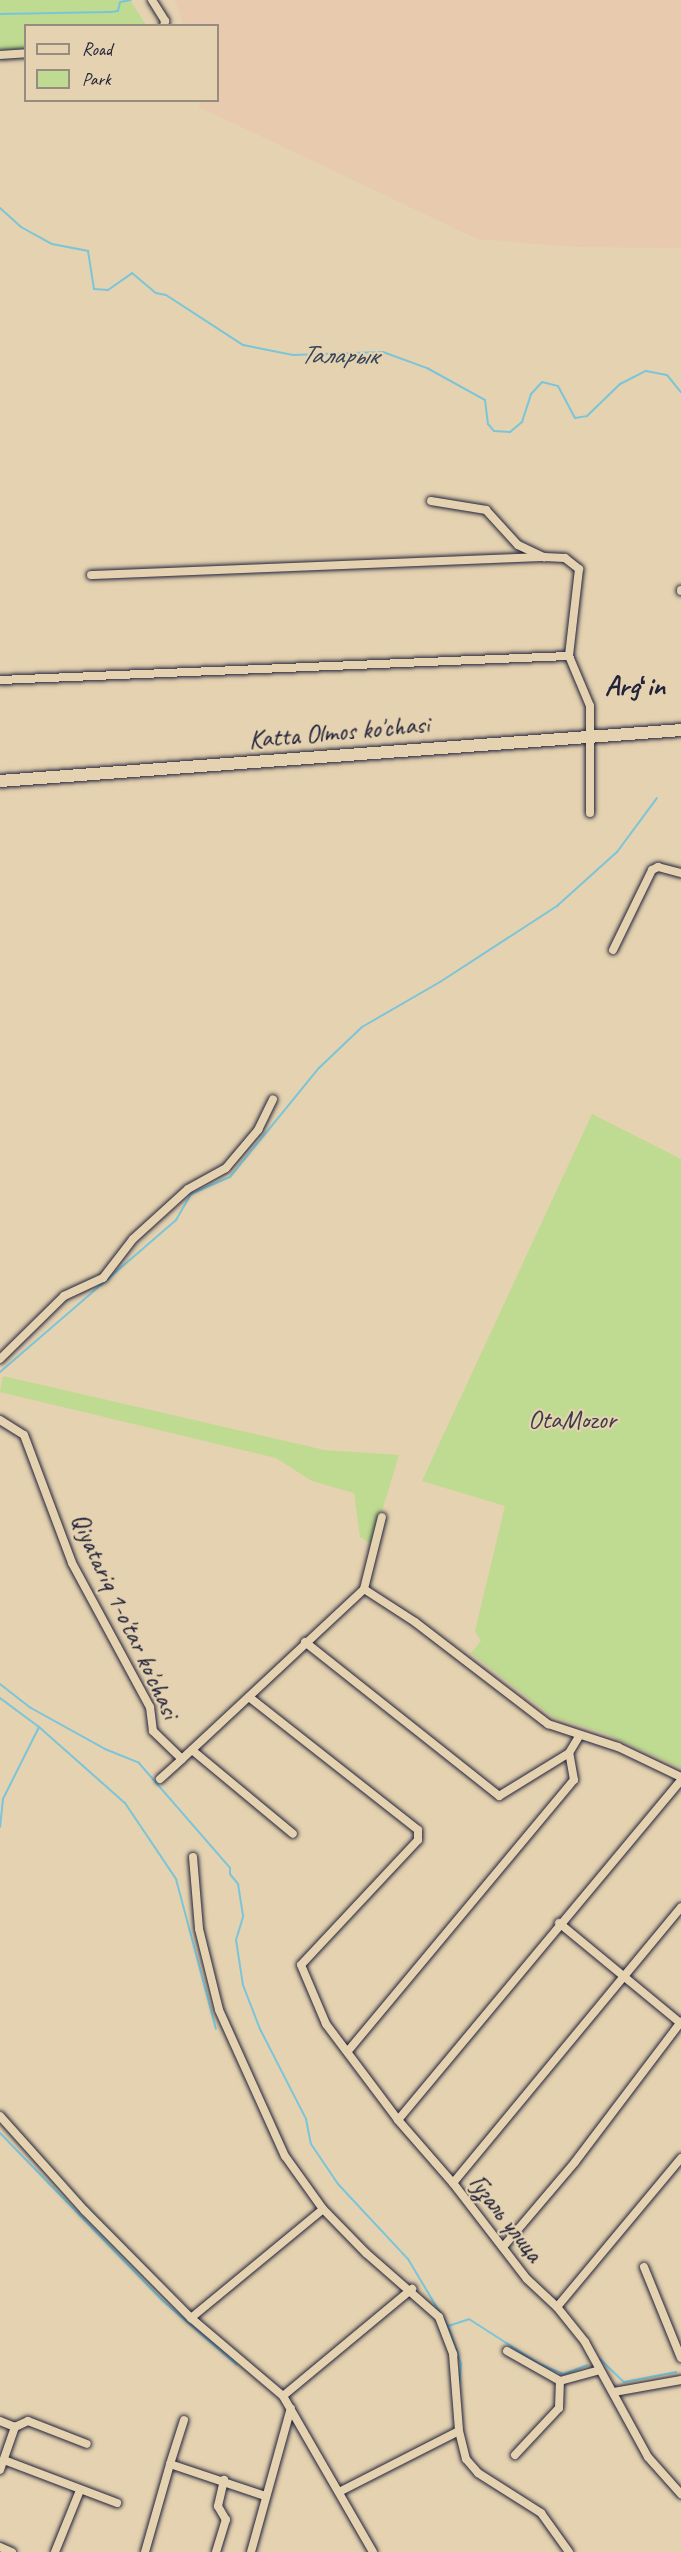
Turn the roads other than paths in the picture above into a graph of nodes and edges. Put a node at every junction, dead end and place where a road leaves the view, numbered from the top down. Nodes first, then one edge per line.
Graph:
1 (152, 0) edge
2 (164, 24) edge
3 (24, 53) edge
4 (0, 55) edge
5 (431, 501) dead end
6 (544, 557) junction
7 (92, 575) dead end
8 (569, 656) junction
9 (0, 680) edge
10 (681, 730) edge
11 (591, 734) junction
12 (0, 781) edge
13 (590, 813) dead end
14 (681, 873) edge
15 (613, 950) dead end
16 (273, 1099) dead end
17 (0, 1359) edge
18 (0, 1420) edge
19 (382, 1517) dead end
20 (364, 1589) junction
21 (305, 1642) junction
22 (249, 1697) junction
23 (580, 1735) junction
24 (192, 1749) junction
25 (568, 1753) junction
26 (182, 1759) junction
27 (681, 1778) edge
28 (160, 1779) dead end
29 (293, 1834) dead end
30 (193, 1857) dead end
31 (681, 1907) edge
32 (559, 1923) junction
33 (624, 1975) junction
34 (680, 2022) edge
35 (348, 2051) junction
36 (0, 2116) edge
37 (398, 2120) junction
38 (681, 2158) edge
39 (453, 2183) junction
40 (323, 2209) junction
41 (503, 2247) junction
42 (644, 2267) dead end
43 (412, 2289) junction
44 (557, 2307) junction
45 (191, 2318) junction
46 (507, 2351) dead end
47 (681, 2358) edge
48 (600, 2370) junction
49 (681, 2380) edge
50 (560, 2381) junction
51 (614, 2392) junction
52 (283, 2396) junction
53 (291, 2408) junction
54 (184, 2420) dead end
55 (0, 2421) edge
56 (15, 2427) junction
57 (459, 2431) junction
58 (87, 2444) dead end
59 (514, 2455) dead end
60 (4, 2460) junction
61 (171, 2462) junction
62 (0, 2470) edge
63 (224, 2480) junction
64 (80, 2490) junction
65 (341, 2491) junction
66 (681, 2494) edge
67 (266, 2496) junction
68 (117, 2503) dead end
69 (0, 2547) edge
70 (12, 2552) edge
71 (55, 2552) edge
72 (145, 2552) edge
73 (216, 2552) edge
74 (251, 2552) edge
75 (374, 2552) edge
76 (569, 2552) edge

1 - 2 street
3 - 4 street
5 - 6 street
6 - 7 street
6 - 8 street
8 - 9 street
8 - 11 street
10 - 11 street, Katta Olmos ko'chasi
11 - 12 street, Katta Olmos ko'chasi
11 - 13 street
14 - 15 street
16 - 17 street
18 - 26 street, Qiyatariq 1-o'tar ko'chasi
19 - 20 street
20 - 21 street, Qiyatariq 1-o'tar ko'chasi
20 - 23 street
21 - 22 street, Qiyatariq 1-o'tar ko'chasi
21 - 25 street
22 - 24 street, Qiyatariq 1-o'tar ko'chasi
22 - 35 street, Гузаль улица
23 - 25 street
23 - 27 street
24 - 26 street, Qiyatariq 1-o'tar ko'chasi
24 - 29 street
25 - 35 street
26 - 28 street
27 - 32 street
30 - 40 street
31 - 33 street
32 - 33 street
32 - 37 street
33 - 34 street
33 - 39 street
34 - 41 street
35 - 37 street, Гузаль улица
36 - 45 street
37 - 39 street, Гузаль улица
38 - 44 street
39 - 41 street, Гузаль улица
40 - 43 street
40 - 45 street
41 - 44 street, Гузаль улица
42 - 47 street
43 - 52 street
43 - 57 street
44 - 48 street, Гузаль улица
45 - 52 street
46 - 50 street
48 - 50 street
48 - 51 street, Гузаль улица
49 - 51 street
50 - 59 street
51 - 66 street, Гузаль улица
52 - 53 street
53 - 65 street
53 - 67 street
54 - 61 street
55 - 56 street
56 - 58 street
56 - 60 street
57 - 65 street
57 - 76 street
60 - 62 street
60 - 64 street
61 - 63 street
61 - 72 street
63 - 67 street
63 - 73 street
64 - 68 street
64 - 71 street
65 - 75 street
67 - 74 street
69 - 70 street

